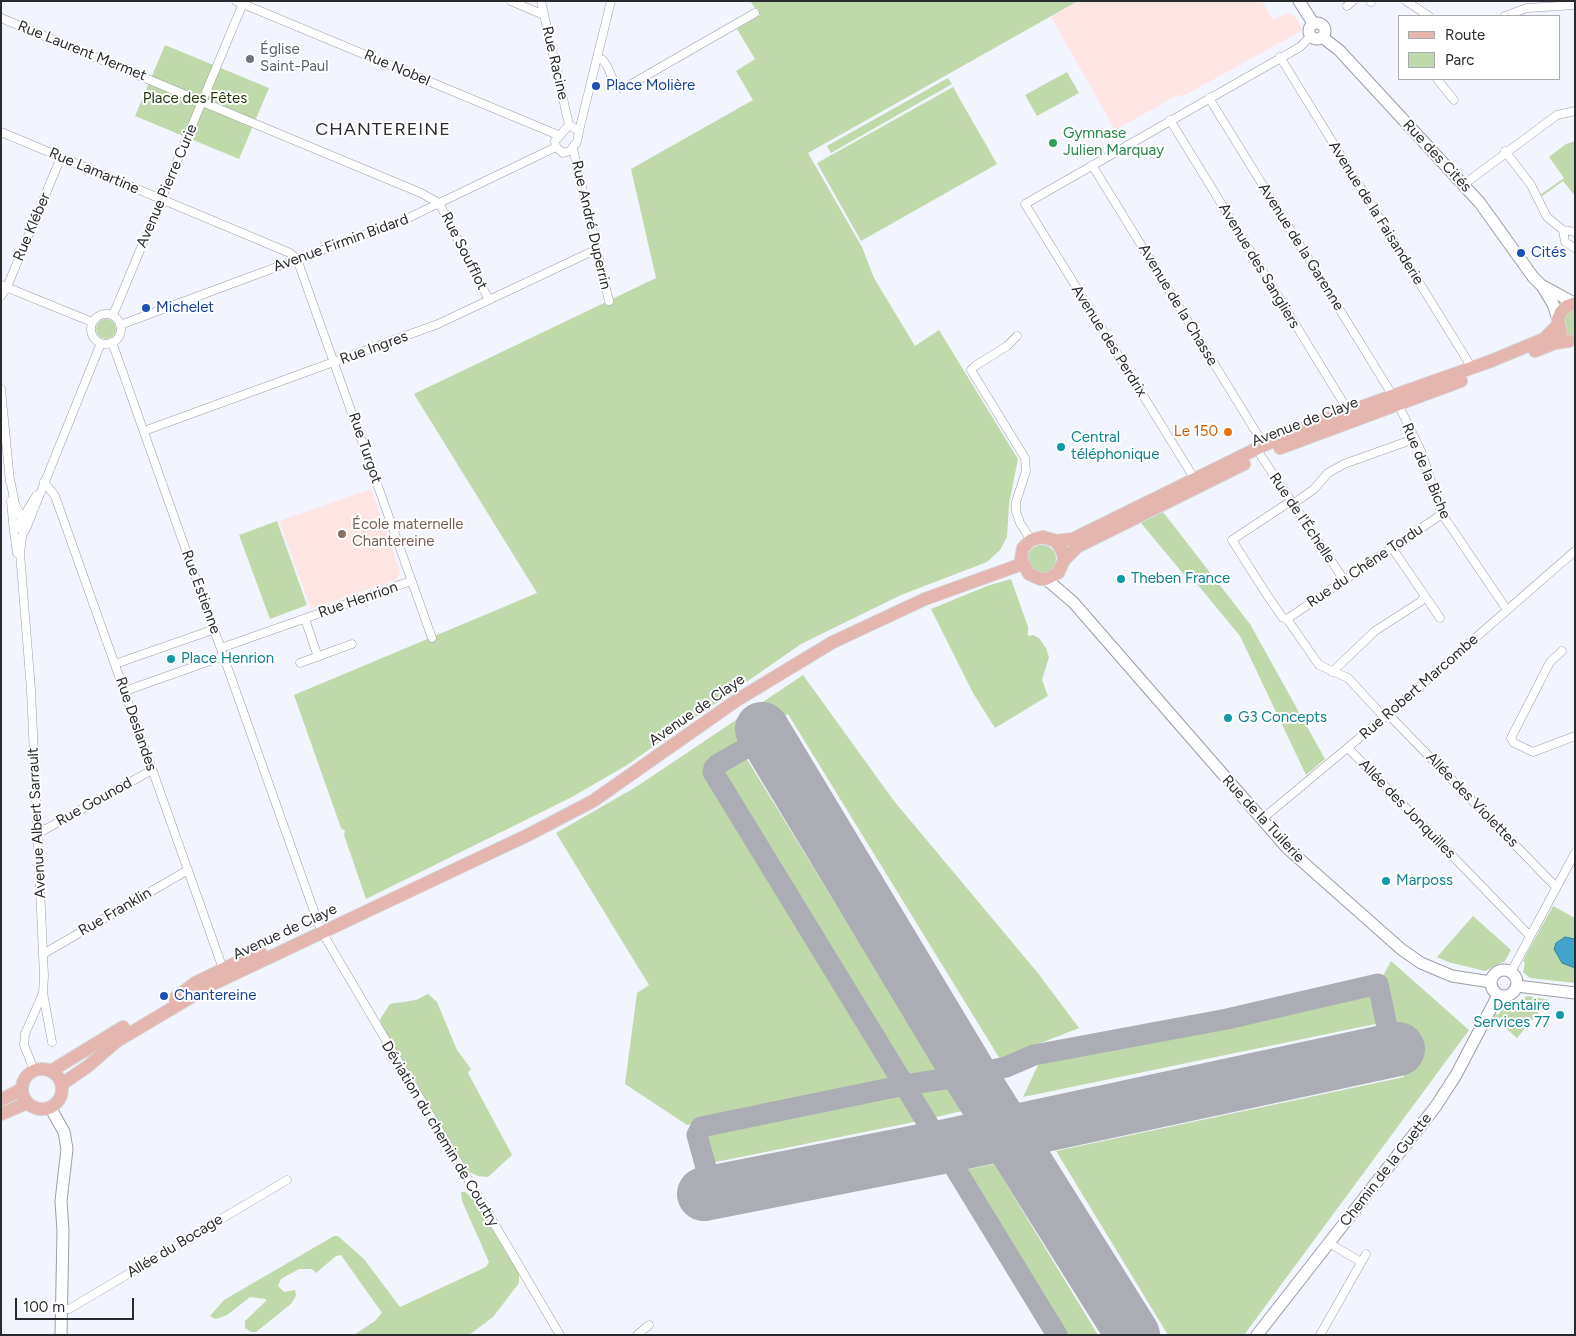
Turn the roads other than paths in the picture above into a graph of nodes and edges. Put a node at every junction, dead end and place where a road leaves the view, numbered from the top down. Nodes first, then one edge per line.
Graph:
1 (511, 1) edge
2 (541, 1) edge
3 (611, 1) edge
4 (1299, 1) edge
5 (1406, 1) edge
6 (241, 2) edge
7 (1575, 5) edge
8 (756, 14) dead end
9 (544, 15) junction
10 (1427, 15) edge
11 (1508, 15) edge
12 (1, 18) edge
13 (1317, 36) junction
14 (597, 57) junction
15 (1280, 58) junction
16 (1438, 80) edge
17 (1209, 98) junction
18 (1454, 100) dead end
19 (202, 101) junction
20 (585, 106) junction
21 (1575, 110) edge
22 (1170, 120) junction
23 (570, 125) junction
24 (579, 131) junction
25 (1, 132) edge
26 (558, 135) junction
27 (556, 147) junction
28 (572, 149) junction
29 (1505, 151) junction
30 (61, 157) junction
31 (1092, 165) junction
32 (1463, 185) junction
33 (161, 199) junction
34 (439, 203) junction
35 (1563, 230) junction
36 (1575, 232) edge
37 (1575, 248) edge
38 (596, 249) junction
39 (297, 259) junction
40 (1541, 285) junction
41 (4, 286) edge
42 (1, 296) edge
43 (489, 300) junction
44 (609, 301) dead end
45 (1574, 303) edge
46 (113, 315) junction
47 (92, 322) junction
48 (1558, 322) junction
49 (120, 324) junction
50 (1017, 336) dead end
51 (1572, 341) edge
52 (112, 342) junction
53 (101, 343) junction
54 (335, 362) junction
55 (1472, 368) junction
56 (1, 389) edge
57 (1395, 400) junction
58 (1349, 412) junction
59 (144, 431) junction
60 (1414, 438) junction
61 (1262, 451) junction
62 (1194, 478) junction
63 (10, 479) junction
64 (42, 486) junction
65 (1292, 502) junction
66 (1442, 514) junction
67 (21, 517) junction
68 (14, 532) junction
69 (24, 533) junction
70 (1031, 540) junction
71 (1056, 541) junction
72 (1392, 548) junction
73 (1575, 551) edge
74 (1022, 564) junction
75 (1063, 564) junction
76 (20, 570) junction
77 (1046, 579) junction
78 (1344, 580) junction
79 (411, 581) junction
80 (1425, 596) junction
81 (1073, 602) junction
82 (1507, 610) junction
83 (1440, 618) dead end
84 (305, 619) junction
85 (1287, 619) junction
86 (215, 629) junction
87 (432, 638) dead end
88 (352, 644) dead end
89 (223, 652) junction
90 (1562, 652) dead end
91 (318, 657) junction
92 (300, 663) dead end
93 (115, 664) junction
94 (1332, 672) junction
95 (125, 691) junction
96 (1386, 716) junction
97 (1575, 736) edge
98 (1348, 748) junction
99 (152, 770) junction
100 (1261, 820) junction
101 (37, 834) junction
102 (1575, 852) edge
103 (188, 870) junction
104 (1556, 887) junction
105 (321, 930) junction
106 (1529, 935) junction
107 (43, 954) junction
108 (222, 969) junction
109 (1510, 972) junction
110 (1491, 982) junction
111 (1517, 986) junction
112 (1575, 992) edge
113 (43, 993) junction
114 (1498, 995) junction
115 (187, 999) junction
116 (52, 1042) dead end
117 (34, 1070) junction
118 (52, 1071) junction
119 (62, 1084) junction
120 (22, 1089) junction
121 (1, 1100) edge
122 (27, 1103) junction
123 (50, 1108) junction
124 (1, 1114) edge
125 (287, 1180) dead end
126 (1329, 1243) junction
127 (1366, 1254) dead end
128 (1361, 1262) junction
129 (62, 1309) junction
130 (650, 1325) dead end
131 (62, 1335) edge
132 (560, 1335) edge
133 (637, 1335) edge
134 (1257, 1335) edge
135 (1320, 1335) edge

1 - 9 street
2 - 9 street, Rue Racine
3 - 14 street
4 - 13 street
5 - 10 street
6 - 19 street, Avenue Pierre Curie
6 - 26 street, Rue Nobel
7 - 11 street
8 - 14 street
9 - 23 street, Rue Racine
12 - 19 street, Rue Laurent Mermet
13 - 15 street
13 - 32 street, Rue des Cités
14 - 20 street
15 - 17 street
15 - 55 street, Avenue de la Faisanderie
16 - 18 street
17 - 22 street
17 - 57 street, Avenue de la Garenne
19 - 33 street, Avenue Pierre Curie
19 - 34 street, Rue Laurent Mermet
20 - 23 street
20 - 24 street
21 - 29 street
22 - 31 street
22 - 58 street, Avenue des Sangliers
23 - 24 street
23 - 26 street
24 - 28 street
25 - 30 street, Rue Lamartine
26 - 27 street
27 - 28 street
27 - 34 street, Avenue Firmin Bidard
28 - 38 street, Rue André Duperrin
29 - 32 street
29 - 35 street
30 - 33 street, Rue Lamartine
30 - 41 street, Rue Kléber
31 - 61 street, Avenue de la Chasse
31 - 62 street, Avenue des Perdrix
32 - 40 street, Rue des Cités
33 - 39 street, Rue Lamartine
33 - 46 street, Avenue Pierre Curie
34 - 39 street, Avenue Firmin Bidard
34 - 43 street, Rue Soufflot
35 - 36 street
35 - 37 street
38 - 43 street, Rue Ingres
38 - 44 street, Rue André Duperrin
39 - 49 street, Avenue Firmin Bidard
39 - 54 street, Rue Turgot
40 - 45 street, Rue des Cités
40 - 48 street, Rue des Cités
41 - 42 street, Rue Kléber
41 - 47 street
43 - 54 street, Rue Ingres
45 - 48 main road, Avenue de Claye
46 - 47 street
46 - 49 street
47 - 53 street
48 - 51 main road
48 - 55 main road, Avenue de Claye
49 - 52 street
50 - 70 street
51 - 57 main road, Avenue de Claye
52 - 53 street
52 - 59 street, Rue Estienne
53 - 64 street
54 - 59 street, Rue Ingres
54 - 79 street, Rue Turgot
55 - 57 main road, Avenue de Claye
56 - 63 street, Avenue Albert Sarrault
57 - 58 main road, Avenue de Claye
57 - 60 street, Rue de la Biche
57 - 61 main road, Avenue de Claye
58 - 61 main road, Avenue de Claye
59 - 86 street, Rue Estienne
60 - 65 street
60 - 66 street, Rue de la Biche
61 - 62 main road, Avenue de Claye
61 - 65 street, Rue de l'Échelle
61 - 75 main road, Avenue de Claye
62 - 71 main road, Avenue de Claye
63 - 67 street, Avenue Albert Sarrault
63 - 68 street, Avenue Albert Sarrault
64 - 67 street
64 - 69 street
64 - 93 street, Rue Deslandes
65 - 78 street, Rue de l'Échelle
65 - 85 street, Allée des Violettes
66 - 72 street, Rue du Chêne Tordu
66 - 82 street, Rue de la Biche
67 - 68 street
67 - 69 street, Avenue Albert Sarrault
68 - 76 street, Avenue Albert Sarrault
69 - 76 street, Avenue Albert Sarrault
70 - 71 main road, Avenue de Claye
70 - 74 main road
71 - 75 main road
72 - 78 street, Rue du Chêne Tordu
72 - 80 street
73 - 82 street, Rue Robert Marcombe
74 - 77 main road
74 - 105 main road, Avenue de Claye
75 - 77 main road, Avenue de Claye
75 - 81 street, Rue de la Tuilerie
76 - 101 street, Avenue Albert Sarrault
77 - 81 street, Rue de la Tuilerie
78 - 85 street, Rue du Chêne Tordu
79 - 84 street, Rue Henrion
79 - 87 street, Rue Turgot
80 - 83 street
80 - 94 street
81 - 100 street, Rue de la Tuilerie
82 - 96 street, Rue Robert Marcombe
84 - 89 street, Rue Henrion
84 - 91 street, Rue Henrion
85 - 94 street, Allée des Violettes
86 - 89 street, Rue Estienne
86 - 93 street
88 - 91 street
89 - 95 street
89 - 105 street, Rue Estienne
90 - 97 street
91 - 92 street
93 - 95 street, Rue Deslandes
94 - 96 street, Allée des Violettes
95 - 99 street, Rue Deslandes
96 - 98 street, Rue Robert Marcombe
96 - 104 street, Allée des Violettes
98 - 100 street, Rue Robert Marcombe
98 - 106 street, Allée des Jonquilles
99 - 101 street, Rue Gounod
99 - 103 street, Rue Deslandes
100 - 110 street, Rue de la Tuilerie
101 - 107 street, Avenue Albert Sarrault
102 - 104 street
103 - 107 street, Rue Franklin
103 - 108 street, Rue Deslandes
104 - 106 street
105 - 108 main road, Avenue de Claye
105 - 115 main road, Avenue de Claye
105 - 132 street, Déviation du chemin de Courtry
106 - 109 street
107 - 113 street, Avenue Albert Sarrault
108 - 115 street, Avenue de Claye
108 - 118 main road, Avenue de Claye
109 - 110 street
109 - 111 street
110 - 114 street
111 - 112 street
111 - 114 street
113 - 116 street
113 - 117 street, Avenue Albert Sarrault
114 - 126 street, Chemin de la Guette
115 - 119 main road, Avenue de Claye
117 - 118 main road
117 - 120 main road
118 - 119 main road
119 - 123 main road
120 - 121 main road
120 - 122 main road
122 - 123 main road
122 - 124 main road
123 - 129 street
125 - 129 street, Allée du Bocage
126 - 128 street
126 - 134 street, Chemin de la Guette
127 - 128 street
128 - 135 street
129 - 131 street
130 - 133 street

